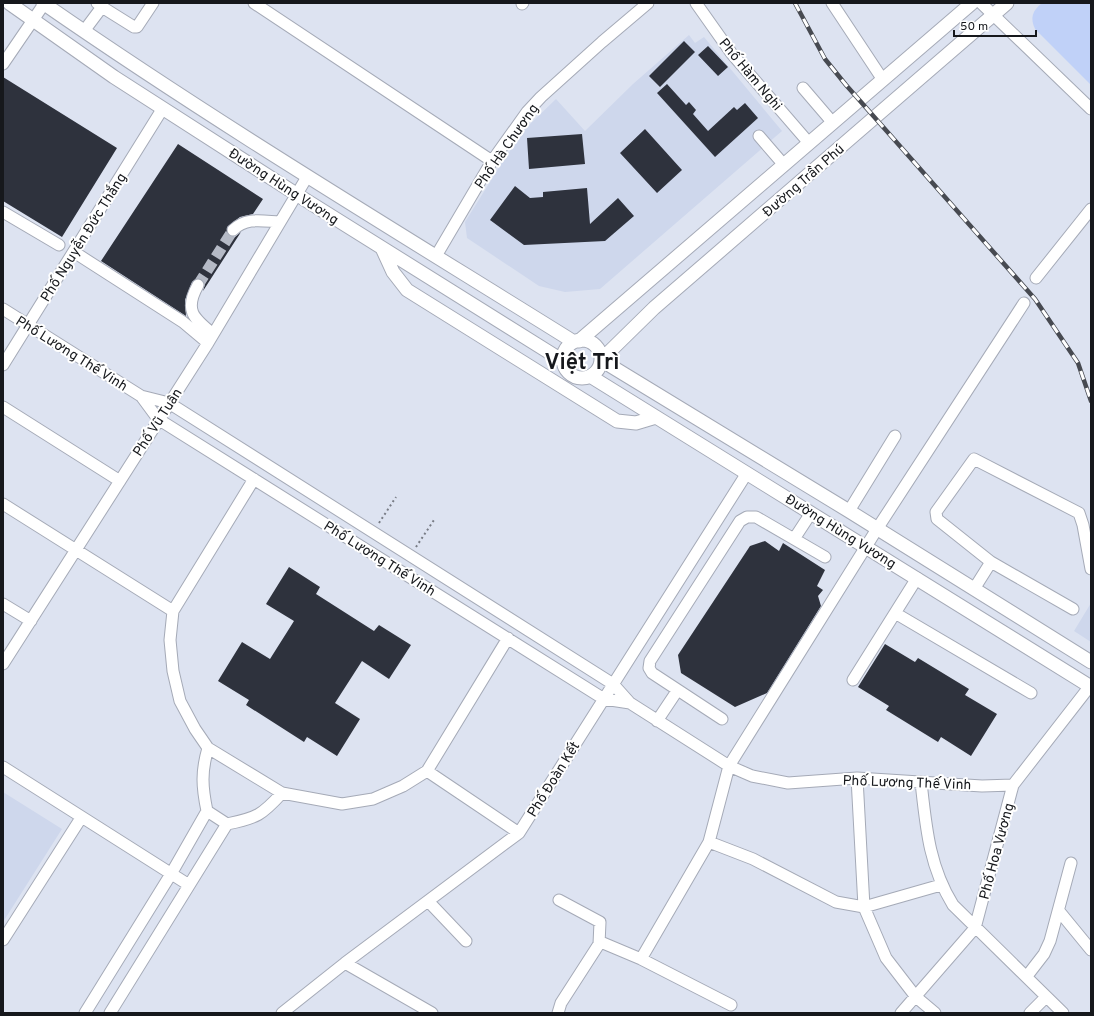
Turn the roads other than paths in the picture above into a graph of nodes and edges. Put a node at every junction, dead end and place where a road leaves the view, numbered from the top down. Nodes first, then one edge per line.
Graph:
1 (9, 3) edge
2 (43, 3) edge
3 (152, 3) edge
4 (254, 3) edge
5 (648, 3) edge
6 (696, 3) edge
7 (832, 3) edge
8 (972, 3) edge
9 (981, 3) edge
10 (1007, 3) edge
11 (99, 5) edge
12 (993, 15) junction
13 (33, 20) junction
14 (84, 31) junction
15 (3, 64) edge
16 (883, 80) junction
17 (803, 88) dead end
18 (163, 108) junction
19 (1091, 109) edge
20 (833, 123) junction
21 (759, 136) dead end
22 (809, 143) junction
23 (492, 162) junction
24 (784, 165) junction
25 (307, 177) junction
26 (296, 194) junction
27 (1091, 209) edge
28 (3, 212) edge
29 (279, 222) junction
30 (233, 230) tunnel mouth
31 (59, 245) dead end
32 (382, 248) junction
33 (74, 252) junction
34 (436, 256) junction
35 (1036, 278) dead end
36 (198, 285) tunnel mouth
37 (1024, 303) dead end
38 (3, 309) edge
39 (28, 326) junction
40 (210, 339) junction
41 (576, 341) junction
42 (601, 360) junction
43 (564, 361) junction
44 (3, 365) edge
45 (590, 376) junction
46 (141, 396) junction
47 (169, 403) junction
48 (3, 407) edge
49 (656, 417) junction
50 (158, 419) junction
51 (895, 436) dead end
52 (747, 473) junction
53 (254, 479) junction
54 (120, 481) junction
55 (3, 504) edge
56 (849, 511) junction
57 (811, 513) junction
58 (877, 529) junction
59 (794, 539) junction
60 (390, 543) junction
61 (866, 547) junction
62 (76, 549) junction
63 (825, 557) dead end
64 (381, 558) junction
65 (992, 562) junction
66 (1091, 569) edge
67 (917, 578) junction
68 (974, 589) junction
69 (3, 604) edge
70 (1072, 608) dead end
71 (173, 611) junction
72 (895, 613) junction
73 (31, 620) junction
74 (508, 638) junction
75 (1091, 662) edge
76 (3, 664) edge
77 (853, 680) dead end
78 (613, 684) junction
79 (1090, 687) edge
80 (677, 691) junction
81 (1031, 693) dead end
82 (604, 699) junction
83 (630, 703) junction
84 (722, 719) dead end
85 (657, 721) junction
86 (208, 748) junction
87 (729, 766) junction
88 (3, 767) edge
89 (426, 771) junction
90 (857, 778) junction
91 (921, 782) junction
92 (1013, 785) junction
93 (282, 793) junction
94 (207, 811) junction
95 (81, 818) junction
96 (227, 824) junction
97 (519, 833) junction
98 (709, 842) junction
99 (1071, 863) dead end
100 (171, 874) junction
101 (189, 885) junction
102 (941, 885) junction
103 (559, 900) dead end
104 (428, 901) junction
105 (864, 907) junction
106 (1059, 911) junction
107 (975, 928) junction
108 (3, 940) edge
109 (466, 941) dead end
110 (599, 944) junction
111 (1091, 950) edge
112 (641, 960) junction
113 (344, 963) junction
114 (1027, 976) junction
115 (916, 997) junction
116 (1046, 997) junction
117 (731, 1005) dead end
118 (85, 1013) edge
119 (110, 1013) edge
120 (282, 1013) edge
121 (432, 1013) edge
122 (558, 1013) edge
123 (901, 1013) edge
124 (935, 1013) edge
125 (1030, 1013) edge
126 (1063, 1013) edge

1 - 13 main road, Đường Hùng Vương
2 - 13 street
2 - 14 main road, Đường Hùng Vương
3 - 11 street
4 - 23 street
5 - 23 street, Phố Hà Chương
6 - 22 street, Phố Hàm Nghi
7 - 16 street
8 - 16 main road, Đường Trần Phú
9 - 12 street
10 - 12 main road, Đường Trần Phú
11 - 14 street
12 - 19 street
12 - 42 main road, Đường Trần Phú
13 - 15 street
13 - 18 main road, Đường Hùng Vương
14 - 25 main road, Đường Hùng Vương
16 - 20 main road, Đường Trần Phú
17 - 20 street
18 - 26 main road, Đường Hùng Vương
18 - 33 street, Phố Nguyễn Đức Thắng
20 - 22 main road, Đường Trần Phú
21 - 24 street
22 - 24 main road, Đường Trần Phú
23 - 34 street, Phố Hà Chương
24 - 41 main road, Đường Trần Phú
25 - 26 street, Phố Vũ Tuân
25 - 34 main road, Đường Hùng Vương
26 - 29 street, Phố Vũ Tuân
26 - 32 main road, Đường Hùng Vương
27 - 35 street
28 - 31 street
29 - 30 street
29 - 40 street, Phố Vũ Tuân
32 - 43 main road, Đường Hùng Vương
32 - 49 main road
33 - 39 street, Phố Nguyễn Đức Thắng
33 - 40 street
34 - 41 main road, Đường Hùng Vương
36 - 40 street
37 - 58 street
38 - 39 street, Phố Lương Thế Vinh
39 - 44 street, Phố Nguyễn Đức Thắng
39 - 46 street, Phố Lương Thế Vinh
40 - 47 street, Phố Vũ Tuân
41 - 42 main road
41 - 43 main road
42 - 45 main road
42 - 56 main road, Đường Hùng Vương
43 - 45 main road
45 - 49 main road, Đường Hùng Vương
46 - 47 street, Phố Lương Thế Vinh
46 - 50 street, Phố Lương Thế Vinh
47 - 50 street, Phố Vũ Tuân
47 - 60 street, Phố Lương Thế Vinh
48 - 54 street
49 - 52 main road, Đường Hùng Vương
50 - 53 street, Phố Lương Thế Vinh
50 - 54 street, Phố Vũ Tuân
51 - 56 street
52 - 57 main road, Đường Hùng Vương
52 - 78 street, Phố Đoàn Kết
53 - 64 street, Phố Lương Thế Vinh
53 - 71 street
54 - 62 street, Phố Vũ Tuân
55 - 62 street
56 - 58 main road, Đường Hùng Vương
57 - 59 street
57 - 61 main road, Đường Hùng Vương
58 - 61 street
58 - 68 main road, Đường Hùng Vương
59 - 63 street
59 - 80 street
60 - 64 street
60 - 78 street, Phố Lương Thế Vinh
61 - 67 main road, Đường Hùng Vương
61 - 87 street
62 - 71 street
62 - 73 street, Phố Vũ Tuân
64 - 74 street, Phố Lương Thế Vinh
65 - 66 street
65 - 68 street
65 - 70 street
67 - 72 street
67 - 79 main road, Đường Hùng Vương
68 - 75 main road, Đường Hùng Vương
69 - 73 street
71 - 86 street
72 - 77 street
72 - 81 street
73 - 76 street, Phố Vũ Tuân
74 - 82 street, Phố Lương Thế Vinh
74 - 89 street
78 - 82 street, Phố Đoàn Kết
78 - 83 street, Phố Lương Thế Vinh
79 - 92 street, Phố Hoa Vương
80 - 84 street
80 - 85 street
82 - 83 street, Phố Lương Thế Vinh
82 - 97 street, Phố Đoàn Kết
83 - 85 street, Phố Lương Thế Vinh
85 - 87 street, Phố Lương Thế Vinh
86 - 93 street
86 - 94 street
87 - 90 street, Phố Lương Thế Vinh
87 - 98 street
88 - 95 street
89 - 93 street
89 - 97 street
90 - 91 street, Phố Lương Thế Vinh
90 - 105 street
91 - 92 street, Phố Lương Thế Vinh
91 - 102 street
92 - 107 street, Phố Hoa Vương
93 - 96 street
94 - 96 street
94 - 100 street
95 - 100 street
95 - 108 street
96 - 101 street
97 - 104 street, Phố Đoàn Kết
98 - 105 street
98 - 112 street
99 - 106 street
100 - 101 street
100 - 118 street
101 - 119 street
102 - 105 street
102 - 107 street
103 - 110 street
104 - 109 street
104 - 113 street, Phố Đoàn Kết
105 - 115 street
106 - 111 street
106 - 114 street
107 - 114 street
107 - 115 street, Phố Hoa Vương
110 - 112 street
110 - 122 street
112 - 117 street
113 - 120 street, Phố Đoàn Kết
113 - 121 street
114 - 116 street
115 - 123 street, Phố Hoa Vương
115 - 124 street
116 - 125 street
116 - 126 street

